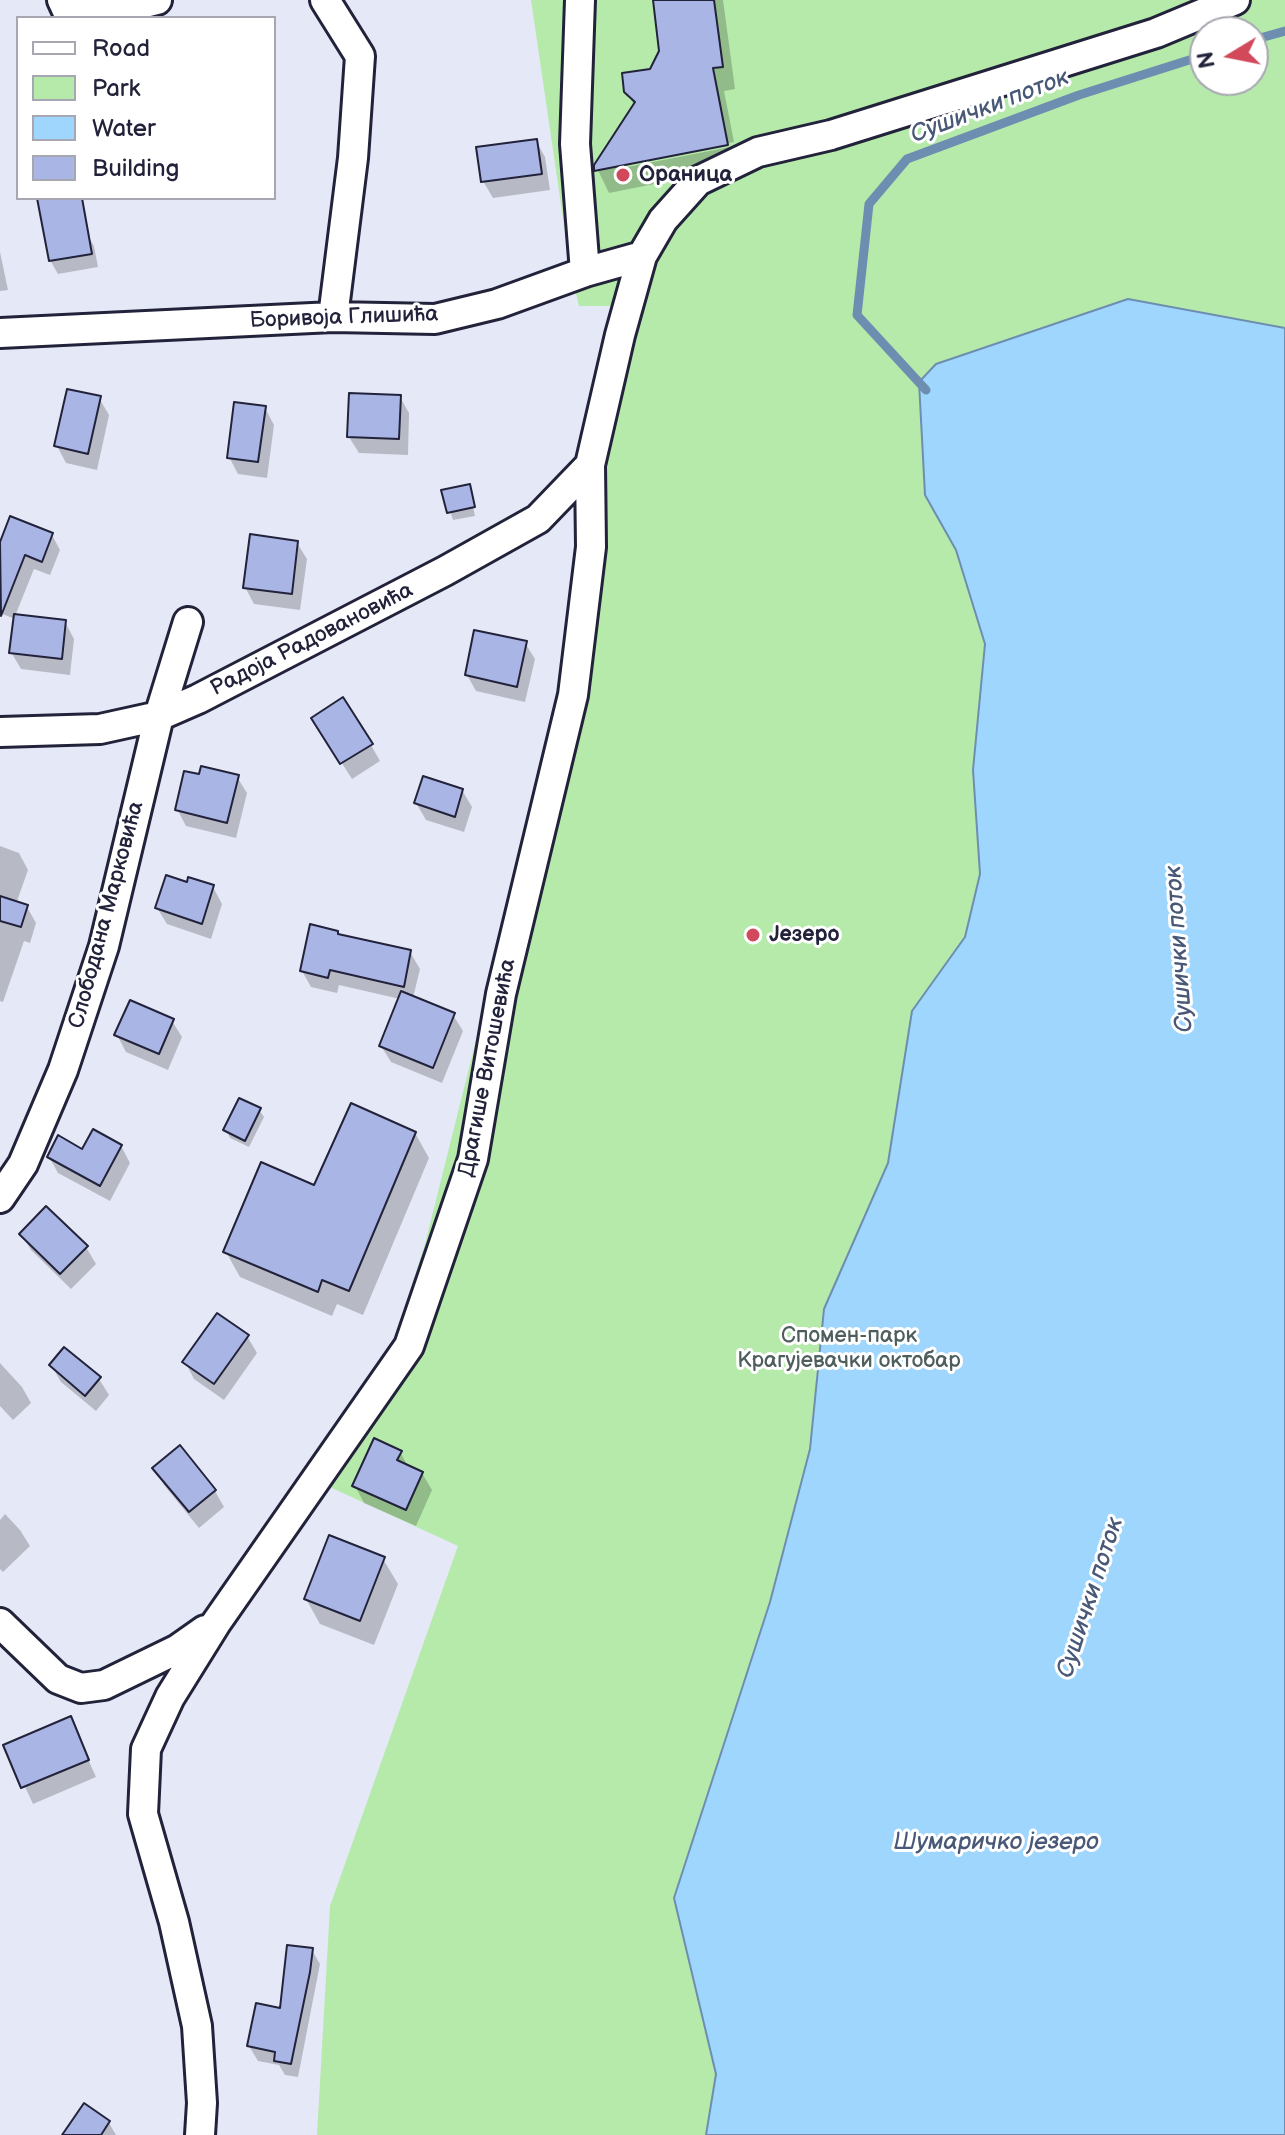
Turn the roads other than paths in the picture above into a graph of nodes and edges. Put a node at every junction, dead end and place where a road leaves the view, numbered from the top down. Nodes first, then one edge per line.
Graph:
1 (62, 0) edge
2 (157, 0) edge
3 (325, 0) edge
4 (580, 0) edge
5 (1235, 0) edge
6 (642, 256) junction
7 (585, 272) junction
8 (333, 317) junction
9 (0, 333) edge
10 (590, 465) junction
11 (188, 622) dead end
12 (159, 716) junction
13 (0, 732) edge
14 (0, 1198) edge
15 (0, 1623) edge
16 (216, 1623) junction
17 (200, 2135) edge

1 - 2 street
3 - 8 street
4 - 7 street
5 - 6 street
6 - 7 street, Боривоја Глишића
6 - 10 street, Драгише Витошевића
7 - 8 street, Боривоја Глишића
8 - 9 street, Боривоја Глишића
10 - 12 street, Радоја Радовановића
10 - 16 street, Драгише Витошевића
11 - 12 street, Слободана Марковића
12 - 13 street, Радоја Радовановића
12 - 14 street, Слободана Марковића
15 - 16 street
16 - 17 street, Драгише Витошевића

